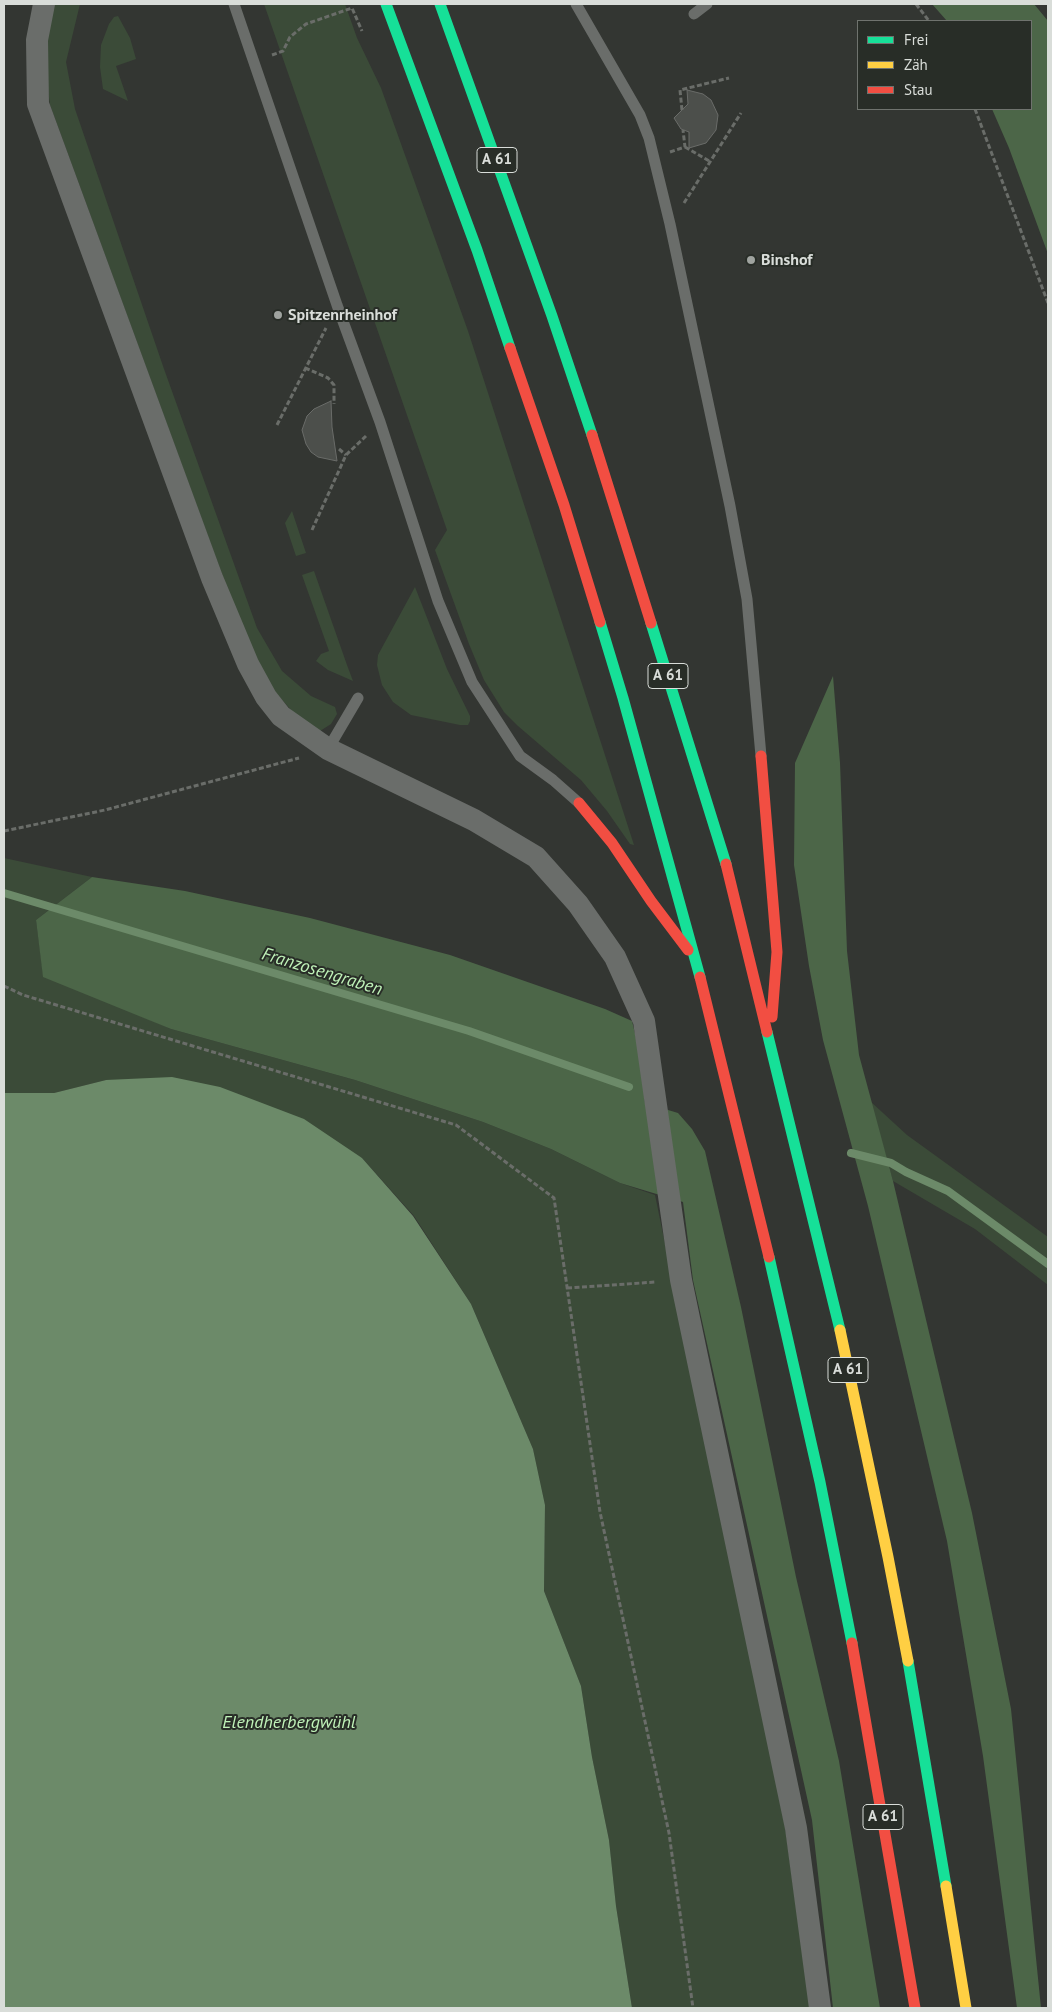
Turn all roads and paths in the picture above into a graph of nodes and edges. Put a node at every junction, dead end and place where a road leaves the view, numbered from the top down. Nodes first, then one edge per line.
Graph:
1 (44, 4) edge
2 (234, 4) edge
3 (386, 4) edge
4 (440, 4) edge
5 (576, 4) edge
6 (708, 4) edge
7 (916, 4) edge
8 (694, 14) dead end
9 (928, 20) edge
10 (362, 31) dead end
11 (255, 62) junction
12 (729, 78) dead end
13 (682, 110) dead end
14 (975, 110) edge
15 (741, 113) dead end
16 (683, 130) dead end
17 (686, 147) junction
18 (653, 157) junction
19 (711, 162) junction
20 (670, 224) junction
21 (1048, 303) edge
22 (337, 305) junction
23 (306, 368) junction
24 (334, 404) dead end
25 (380, 422) junction
26 (277, 425) dead end
27 (339, 449) dead end
28 (346, 455) junction
29 (312, 530) dead end
30 (358, 698) dead end
31 (328, 750) junction
32 (760, 756) joint
33 (579, 803) joint
34 (4, 831) edge
35 (697, 963) junction
36 (4, 986) edge
37 (770, 1040) junction
38 (681, 1280) junction
39 (567, 1288) junction
40 (693, 2008) edge
41 (820, 2008) edge
42 (915, 2008) edge
43 (966, 2008) edge

1 - 31 street
2 - 11 lane
3 - 35 highway, A 61
4 - 37 highway, A 61
5 - 18 lane
6 - 8 lane
7 - 9 path
10 - 11 path
11 - 22 lane
12 - 13 path
14 - 21 path
15 - 19 path
16 - 17 path
17 - 18 path
17 - 19 path
18 - 20 lane
19 - 20 path
20 - 32 lane
22 - 23 path
22 - 25 lane
23 - 24 path
23 - 26 path
25 - 28 path
25 - 33 lane
27 - 28 path
28 - 29 path
30 - 31 lane
31 - 34 path
31 - 38 street
32 - 37 highway
33 - 35 highway
35 - 42 highway, A 61
36 - 39 path
37 - 43 highway, A 61
38 - 39 path
38 - 41 street
39 - 40 path

